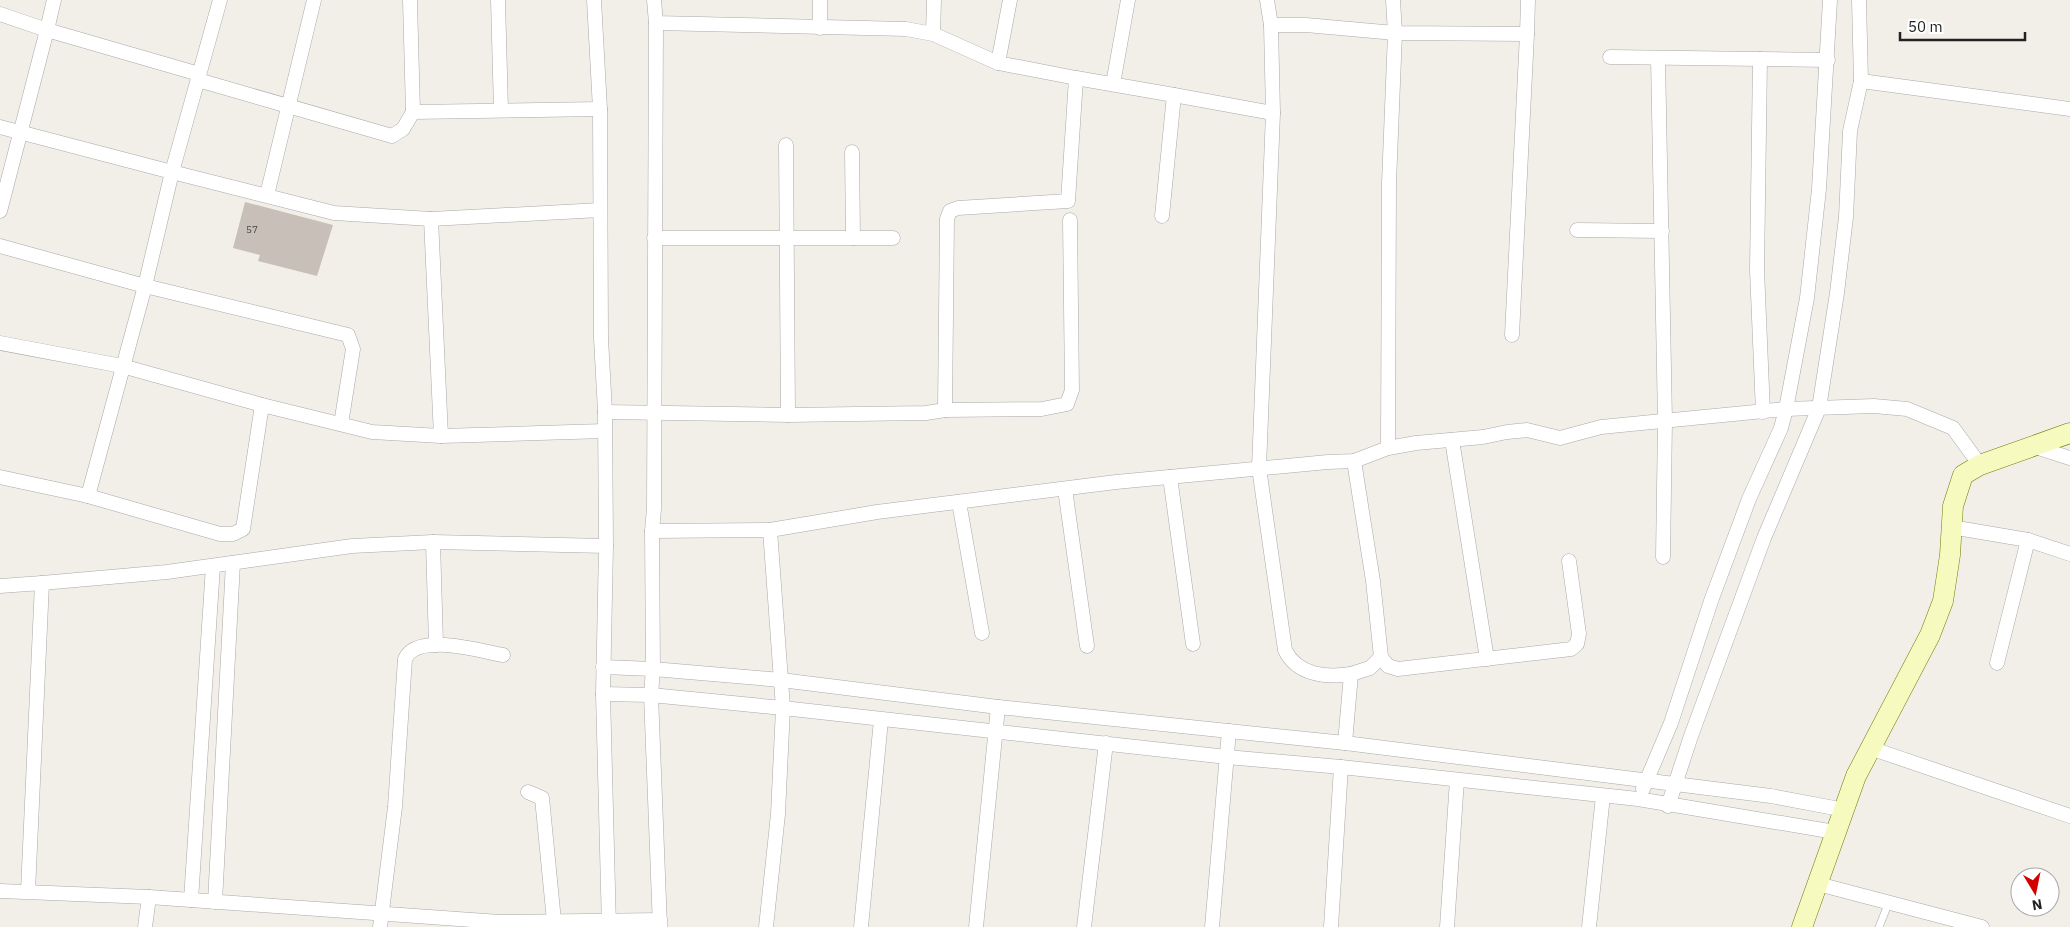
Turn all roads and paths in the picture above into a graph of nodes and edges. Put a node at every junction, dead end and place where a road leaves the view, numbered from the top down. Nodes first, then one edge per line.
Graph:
1 (54, 0) edge
2 (220, 0) edge
3 (314, 0) edge
4 (410, 0) edge
5 (498, 0) edge
6 (594, 0) edge
7 (654, 0) edge
8 (820, 0) edge
9 (934, 0) edge
10 (1010, 0) edge
11 (1128, 0) edge
12 (1267, 0) edge
13 (1393, 0) edge
14 (1528, 0) edge
15 (1830, 0) edge
16 (1859, 0) edge
17 (0, 14) edge
18 (656, 23) junction
19 (1271, 25) junction
20 (820, 28) junction
21 (47, 30) junction
22 (1395, 33) junction
23 (933, 34) junction
24 (1527, 34) junction
25 (1610, 57) dead end
26 (1658, 58) junction
27 (1760, 59) junction
28 (1828, 60) junction
29 (998, 63) junction
30 (198, 77) junction
31 (1076, 78) junction
32 (1861, 81) junction
33 (1113, 84) junction
34 (1174, 95) junction
35 (289, 106) junction
36 (600, 109) junction
37 (2070, 109) edge
38 (501, 110) junction
39 (413, 112) junction
40 (1273, 112) junction
41 (0, 127) edge
42 (20, 132) junction
43 (786, 145) dead end
44 (852, 152) dead end
45 (172, 172) junction
46 (267, 195) junction
47 (600, 210) junction
48 (0, 211) edge
49 (1162, 216) dead end
50 (431, 219) junction
51 (1070, 220) dead end
52 (1578, 230) dead end
53 (1662, 231) junction
54 (654, 238) junction
55 (853, 238) junction
56 (893, 238) dead end
57 (786, 239) junction
58 (0, 246) edge
59 (145, 286) junction
60 (1512, 335) dead end
61 (0, 343) edge
62 (122, 366) junction
63 (262, 405) junction
64 (1819, 408) junction
65 (945, 410) junction
66 (1786, 410) junction
67 (605, 412) junction
68 (1763, 412) junction
69 (654, 413) junction
70 (788, 415) junction
71 (1666, 421) junction
72 (341, 424) junction
73 (2067, 428) edge
74 (604, 431) junction
75 (441, 436) junction
76 (1452, 440) junction
77 (2032, 446) junction
78 (1388, 448) junction
79 (2070, 458) edge
80 (1354, 461) junction
81 (1980, 465) junction
82 (1259, 468) junction
83 (0, 477) edge
84 (1170, 477) junction
85 (1065, 489) junction
86 (88, 496) junction
87 (959, 502) junction
88 (1951, 526) junction
89 (770, 530) junction
90 (652, 531) junction
91 (2028, 540) junction
92 (433, 542) junction
93 (606, 546) junction
94 (2070, 554) edge
95 (1663, 557) dead end
96 (1568, 561) dead end
97 (232, 563) junction
98 (213, 566) junction
99 (42, 583) junction
100 (0, 586) edge
101 (982, 633) dead end
102 (1193, 644) dead end
103 (436, 645) junction
104 (1087, 646) dead end
105 (503, 655) dead end
106 (1381, 657) junction
107 (1488, 659) junction
108 (1997, 663) dead end
109 (603, 667) junction
110 (653, 669) junction
111 (1351, 674) junction
112 (781, 680) junction
113 (603, 694) junction
114 (650, 695) junction
115 (783, 708) junction
116 (998, 708) junction
117 (881, 720) junction
118 (996, 731) junction
119 (1230, 731) junction
120 (1106, 743) junction
121 (1345, 743) junction
122 (1870, 748) junction
123 (1227, 757) junction
124 (1341, 767) junction
125 (1457, 780) junction
126 (1646, 782) junction
127 (1677, 784) junction
128 (528, 792) dead end
129 (1603, 796) junction
130 (1638, 799) junction
131 (1668, 806) junction
132 (1845, 810) junction
133 (2070, 816) edge
134 (196, 818) junction
135 (219, 820) junction
136 (1836, 832) junction
137 (1818, 884) junction
138 (0, 890) edge
139 (28, 892) junction
140 (149, 897) junction
141 (191, 900) junction
142 (215, 902) junction
143 (1889, 902) junction
144 (381, 921) edge
145 (554, 921) junction
146 (660, 923) edge
147 (500, 924) edge
148 (609, 924) edge
149 (145, 927) edge
150 (766, 927) edge
151 (861, 927) edge
152 (976, 927) edge
153 (1084, 927) edge
154 (1212, 927) edge
155 (1330, 927) edge
156 (1447, 927) edge
157 (1590, 927) edge
158 (1802, 927) edge
159 (1879, 927) edge
160 (1982, 927) edge

1 - 21 street
2 - 30 street
3 - 35 street
4 - 39 street
5 - 38 street
6 - 36 street
7 - 18 street
8 - 20 street
9 - 23 street
10 - 29 street
11 - 33 street
12 - 19 street
13 - 22 street
14 - 24 street
15 - 28 street
16 - 32 street
17 - 21 street
18 - 20 street
18 - 54 street
19 - 22 street
19 - 40 street
20 - 23 street
21 - 30 street
21 - 42 street
22 - 24 street
22 - 78 street
23 - 29 street
24 - 60 street
25 - 26 street
26 - 27 street
26 - 53 street
27 - 28 street
27 - 68 street
28 - 66 street
29 - 31 street
30 - 35 street
30 - 45 street
31 - 33 street
31 - 65 street
32 - 37 street
32 - 64 street
33 - 34 street
34 - 40 street
34 - 49 street
35 - 39 street
35 - 46 street
36 - 38 street
36 - 47 street
38 - 39 street
40 - 82 street
41 - 42 street
42 - 45 street
42 - 48 street
43 - 57 street
44 - 55 street
45 - 46 street
45 - 59 street
46 - 50 street
47 - 50 street
47 - 67 street
50 - 75 street
51 - 65 street
52 - 53 street
53 - 71 street
54 - 57 street
54 - 69 street
55 - 56 street
55 - 57 street
57 - 70 street
58 - 59 street
59 - 62 street
59 - 72 street
61 - 62 street
62 - 63 street
62 - 86 street
63 - 72 street
63 - 86 street
64 - 66 street
64 - 81 street
64 - 127 street
65 - 70 street
66 - 68 street
66 - 126 street
67 - 69 street
67 - 74 street
68 - 71 street
69 - 70 street
69 - 90 street
71 - 76 street
71 - 95 street
72 - 75 street
73 - 77 street
74 - 75 street
74 - 93 street
76 - 78 street
76 - 107 street
77 - 79 street
77 - 81 street
78 - 80 street
80 - 82 street
80 - 106 street
81 - 88 street
82 - 84 street
82 - 111 street
83 - 86 street
84 - 85 street
84 - 102 street
85 - 87 street
85 - 104 street
87 - 89 street
87 - 101 street
88 - 91 street
88 - 122 street
89 - 90 street
89 - 112 street
90 - 110 street
91 - 94 street
91 - 108 street
92 - 93 street
92 - 97 street
92 - 103 street
93 - 109 street
96 - 107 street
97 - 98 street
97 - 135 street
98 - 99 street
98 - 134 street
99 - 100 street
99 - 139 street
103 - 105 street
103 - 144 street
106 - 107 street
106 - 111 street
109 - 110 street
109 - 113 street
110 - 112 street
110 - 114 street
111 - 121 street
112 - 115 street
112 - 116 street
113 - 114 street
113 - 148 street
114 - 115 street
114 - 146 street
115 - 117 street
115 - 150 street
116 - 118 street
116 - 119 street
117 - 118 street
117 - 151 street
118 - 120 street
118 - 152 street
119 - 121 street
119 - 123 street
120 - 123 street
120 - 153 street
121 - 126 street
122 - 132 street
122 - 133 street
123 - 124 street
123 - 154 street
124 - 125 street
124 - 155 street
125 - 129 street
125 - 156 street
126 - 127 street
126 - 130 street
127 - 131 street
127 - 132 street
128 - 145 street
129 - 130 street
129 - 157 street
130 - 131 street
131 - 136 street
132 - 136 street
134 - 135 street
134 - 141 street
135 - 142 street
136 - 137 street
137 - 143 street
137 - 158 street
138 - 139 street
139 - 140 street
140 - 141 street
140 - 149 street
141 - 142 street
142 - 144 street
143 - 159 lane
143 - 160 street
144 - 147 street
145 - 147 street
145 - 148 street
146 - 148 street

